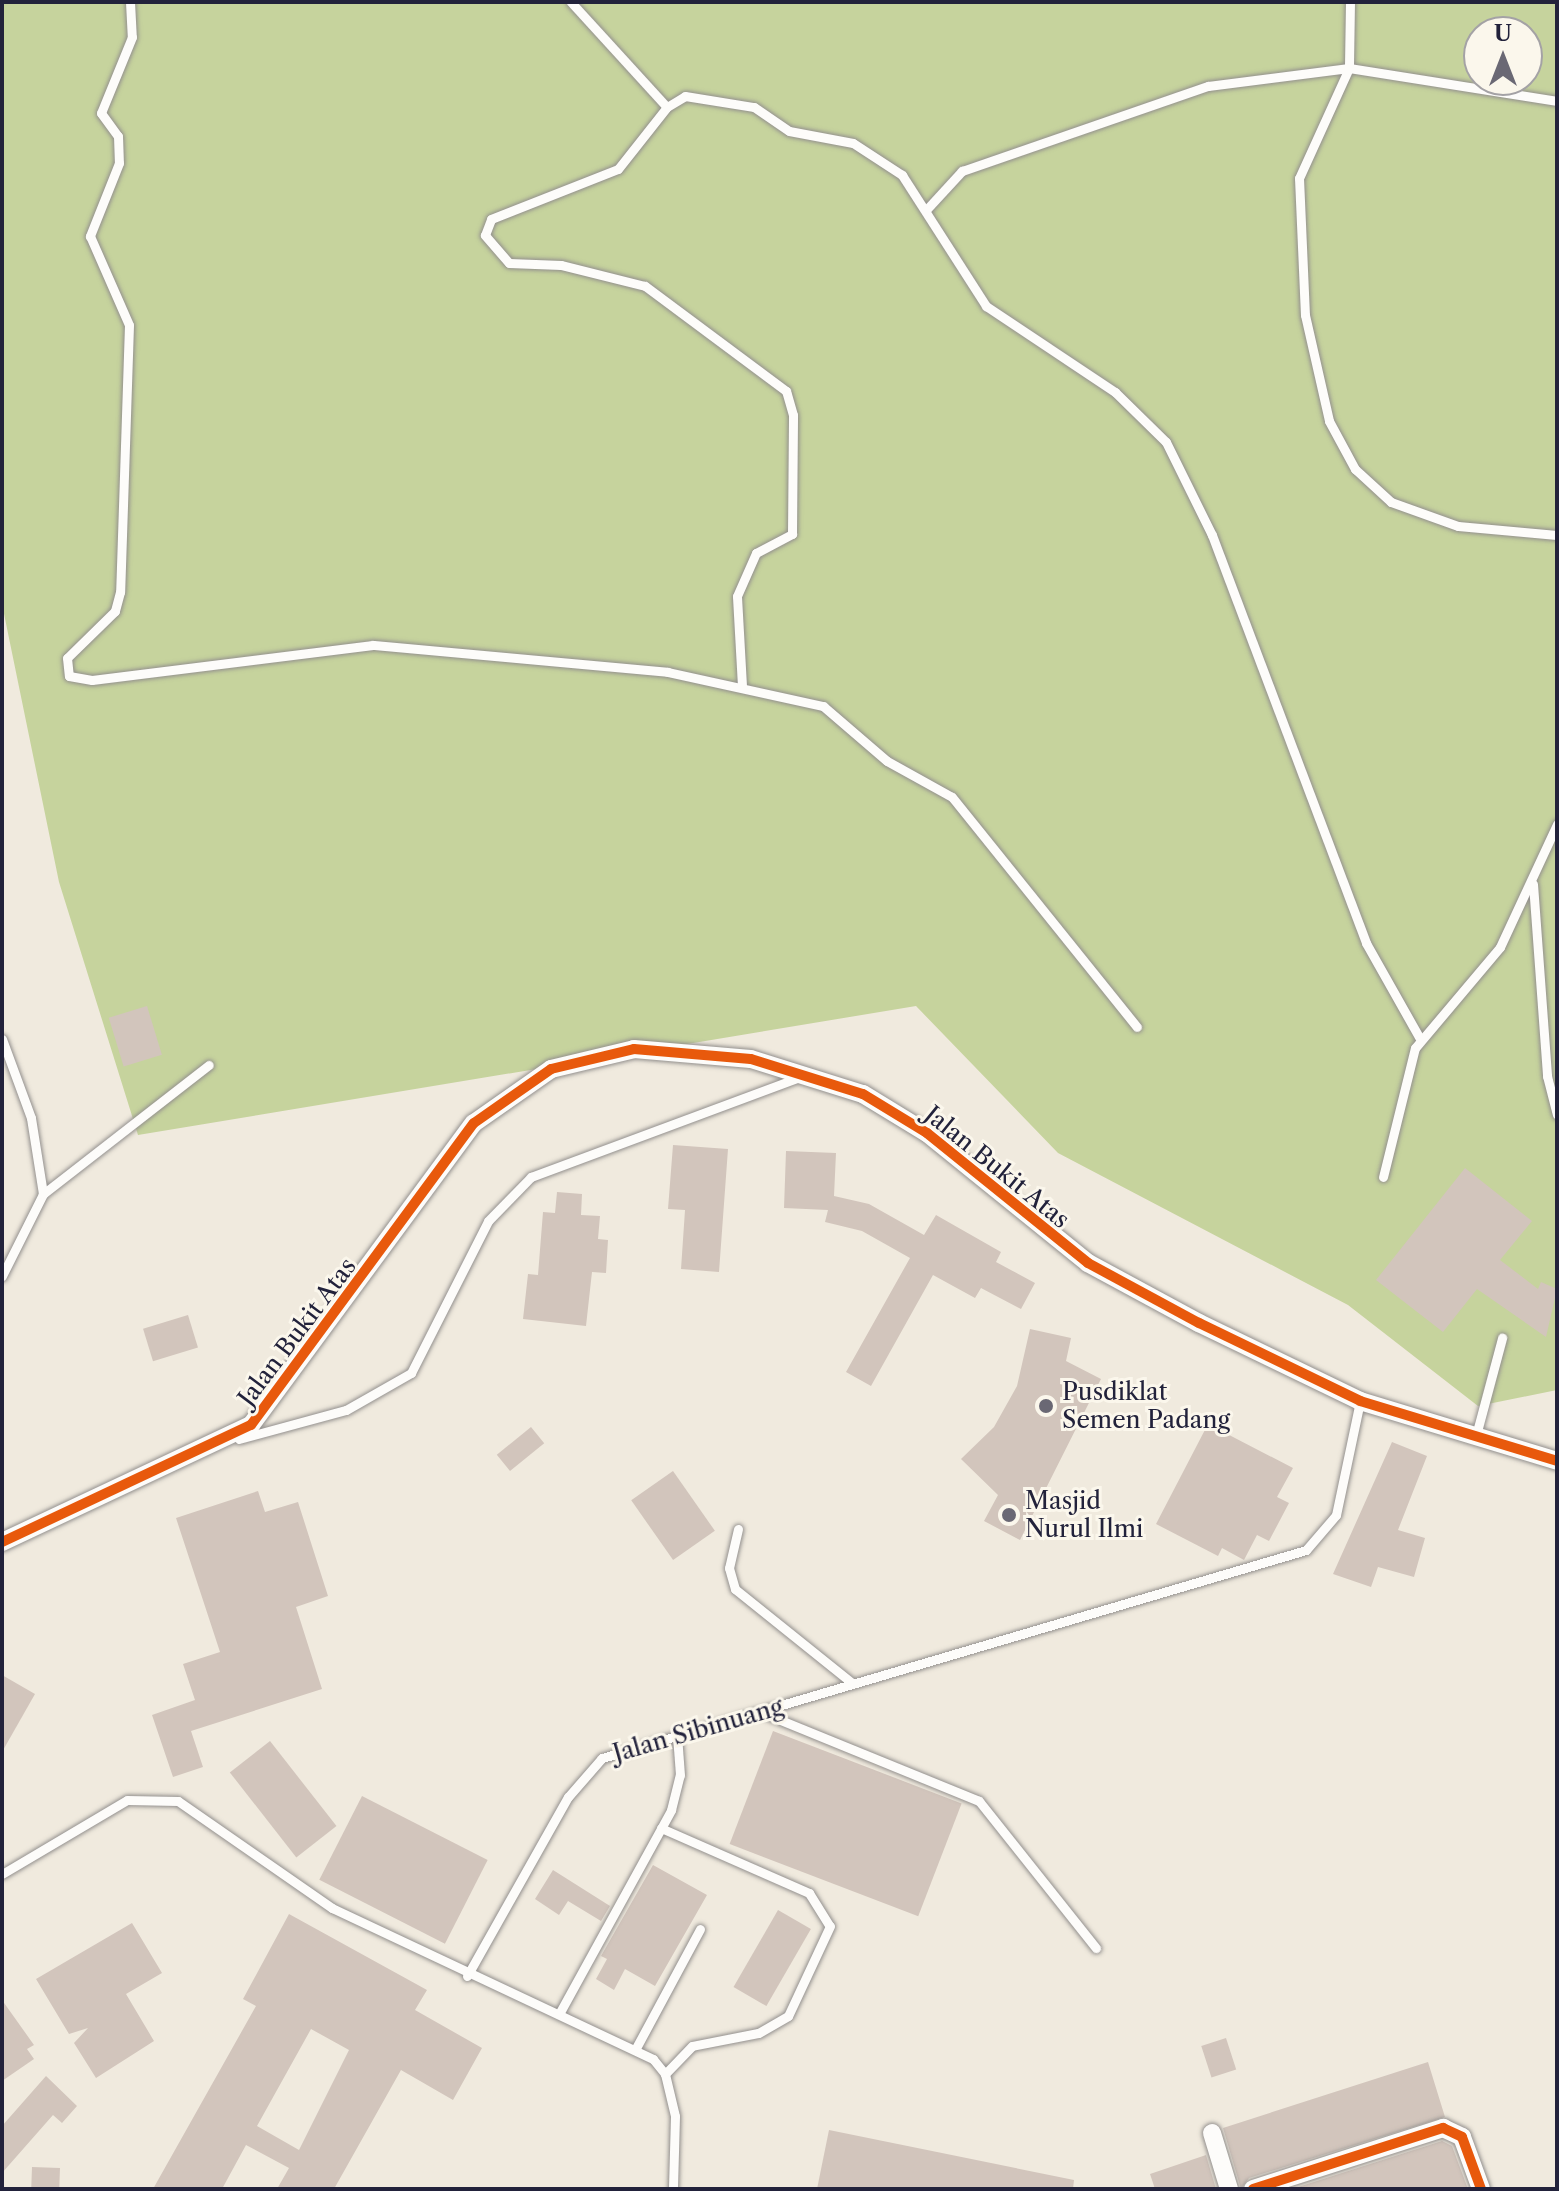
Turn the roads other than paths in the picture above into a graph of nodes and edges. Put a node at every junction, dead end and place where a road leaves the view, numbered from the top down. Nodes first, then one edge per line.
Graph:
1 (130, 2) edge
2 (571, 2) edge
3 (1350, 2) edge
4 (1349, 68) junction
5 (1557, 101) edge
6 (667, 107) junction
7 (927, 209) junction
8 (1557, 535) edge
9 (742, 686) junction
10 (1557, 824) edge
11 (1533, 880) junction
12 (1137, 1027) dead end
13 (2, 1039) edge
14 (1420, 1039) junction
15 (209, 1065) dead end
16 (811, 1073) junction
17 (1557, 1115) edge
18 (1383, 1177) dead end
19 (43, 1194) junction
20 (2, 1276) edge
21 (1502, 1338) dead end
22 (1360, 1401) junction
23 (1475, 1439) junction
24 (225, 1443) junction
25 (1557, 1461) edge
26 (738, 1529) dead end
27 (2, 1542) edge
28 (853, 1684) junction
29 (761, 1712) junction
30 (677, 1735) junction
31 (661, 1828) junction
32 (2, 1874) edge
33 (700, 1929) dead end
34 (1096, 1948) dead end
35 (467, 1976) junction
36 (559, 2014) junction
37 (636, 2048) junction
38 (665, 2074) junction
39 (1212, 2133) dead end
40 (673, 2189) edge
41 (1229, 2189) edge
42 (1253, 2189) edge
43 (1481, 2189) edge

1 - 9 lane
2 - 6 lane
3 - 4 lane
4 - 5 lane
4 - 7 lane
4 - 8 lane
6 - 7 lane
6 - 9 lane
7 - 14 lane
9 - 12 lane
10 - 11 lane
11 - 14 lane
11 - 17 lane
13 - 19 lane
14 - 18 lane
15 - 19 lane
16 - 22 street, Jalan Bukit Atas
16 - 24 lane
16 - 24 street, Jalan Bukit Atas
19 - 20 lane
21 - 23 lane
22 - 23 street, Jalan Bukit Atas
22 - 28 lane, Jalan Sibinuang
23 - 25 street, Jalan Bukit Atas
24 - 27 street, Jalan Bukit Atas
26 - 28 lane
28 - 29 lane, Jalan Sibinuang
29 - 30 lane, Jalan Sibinuang
29 - 34 lane
30 - 31 lane
30 - 35 lane, Jalan Sibinuang
31 - 36 lane
31 - 38 lane
32 - 35 lane
33 - 37 lane
35 - 36 lane
36 - 37 lane
37 - 38 lane
38 - 40 lane
39 - 41 street
42 - 43 street

